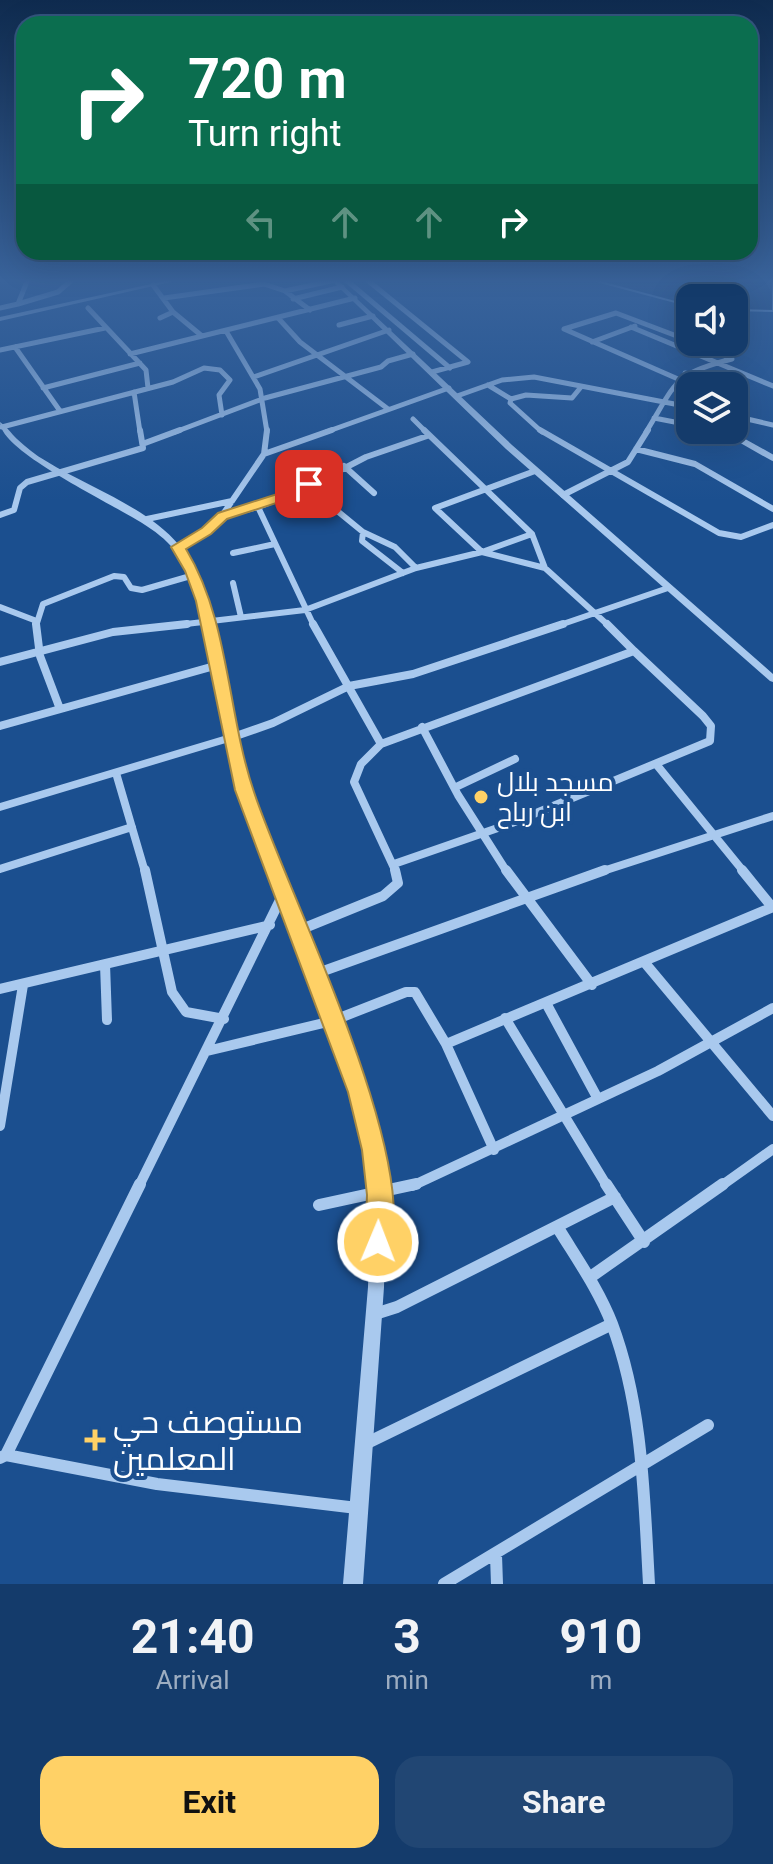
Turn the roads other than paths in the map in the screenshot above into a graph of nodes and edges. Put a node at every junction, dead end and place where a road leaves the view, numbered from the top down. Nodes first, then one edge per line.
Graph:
1 (19, 353) edge
2 (134, 353) edge
3 (239, 353) edge
4 (316, 353) edge
5 (323, 353) edge
6 (431, 353) edge
7 (457, 353) edge
8 (617, 353) edge
9 (692, 353) edge
10 (130, 354) joint
11 (413, 354) joint
12 (319, 355) junction
13 (725, 356) edge
14 (140, 363) junction
15 (716, 363) junction
16 (450, 368) junction
17 (432, 372) junction
18 (688, 372) edge
19 (738, 372) edge
20 (347, 376) junction
21 (748, 376) edge
22 (254, 377) junction
23 (676, 378) edge
24 (676, 382) edge
25 (488, 385) junction
26 (773, 386) edge
27 (581, 387) junction
28 (43, 388) junction
29 (148, 388) junction
30 (449, 388) junction
31 (134, 392) junction
32 (457, 396) junction
33 (265, 398) junction
34 (511, 399) junction
35 (663, 402) junction
36 (676, 404) edge
37 (388, 409) junction
38 (60, 411) junction
39 (222, 415) junction
40 (654, 418) junction
41 (413, 419) dead end
42 (748, 419) edge
43 (676, 422) edge
44 (773, 425) edge
45 (1, 426) edge
46 (427, 436) junction
47 (145, 443) junction
48 (748, 444) edge
49 (636, 449) junction
50 (264, 454) junction
51 (773, 458) edge
52 (344, 466) junction
53 (535, 471) junction
54 (616, 471) junction
55 (59, 472) junction
56 (308, 488) junction
57 (485, 488) junction
58 (374, 493) dead end
59 (563, 495) junction
60 (232, 501) junction
61 (258, 507) junction
62 (773, 509) edge
63 (0, 515) edge
64 (223, 516) junction
65 (147, 519) junction
66 (773, 525) edge
67 (363, 532) junction
68 (532, 534) junction
69 (275, 544) junction
70 (178, 547) junction
71 (482, 552) junction
72 (233, 553) dead end
73 (416, 568) junction
74 (545, 568) junction
75 (403, 573) junction
76 (194, 575) junction
77 (233, 583) dead end
78 (668, 588) junction
79 (0, 607) edge
80 (305, 610) junction
81 (597, 613) junction
82 (241, 617) junction
83 (34, 620) junction
84 (208, 621) junction
85 (634, 651) junction
86 (39, 652) junction
87 (0, 662) edge
88 (218, 665) junction
89 (773, 679) edge
90 (349, 686) junction
91 (60, 709) junction
92 (0, 726) edge
93 (422, 727) junction
94 (233, 737) junction
95 (381, 744) junction
96 (515, 759) dead end
97 (656, 764) junction
98 (116, 773) junction
99 (456, 787) junction
100 (0, 807) edge
101 (773, 816) edge
102 (132, 827) junction
103 (485, 834) junction
104 (711, 835) junction
105 (394, 864) junction
106 (0, 869) edge
107 (283, 896) junction
108 (527, 899) junction
109 (773, 907) edge
110 (270, 925) junction
111 (297, 931) junction
112 (161, 949) junction
113 (645, 963) junction
114 (105, 964) junction
115 (315, 974) junction
116 (23, 985) junction
117 (592, 985) junction
118 (0, 989) edge
119 (546, 1003) junction
120 (773, 1008) edge
121 (505, 1018) junction
122 (224, 1019) junction
123 (107, 1020) dead end
124 (332, 1021) junction
125 (712, 1042) junction
126 (446, 1044) junction
127 (207, 1051) junction
128 (598, 1099) junction
129 (562, 1116) junction
130 (773, 1116) edge
131 (0, 1126) edge
132 (773, 1149) edge
133 (494, 1150) junction
134 (379, 1195) junction
135 (615, 1197) junction
136 (319, 1205) dead end
137 (558, 1228) junction
138 (644, 1242) junction
139 (589, 1278) junction
140 (374, 1315) junction
141 (612, 1324) junction
142 (708, 1425) dead end
143 (364, 1444) junction
144 (3, 1456) edge
145 (640, 1466) junction
146 (360, 1509) junction
147 (496, 1555) junction
148 (353, 1584) edge
149 (444, 1584) edge
150 (497, 1584) edge
151 (649, 1584) edge

1 - 28 street
2 - 10 street
3 - 22 street
4 - 12 street
5 - 12 street
6 - 16 street
7 - 16 street
8 - 23 street
9 - 15 street
10 - 14 street
11 - 17 street
11 - 20 street
12 - 20 street
12 - 22 street
13 - 15 street
14 - 28 street
14 - 29 street
15 - 18 street
15 - 19 street
16 - 17 street
17 - 30 street
20 - 33 street
20 - 37 street
21 - 26 street
22 - 33 street
24 - 35 street
25 - 27 street
25 - 32 street
25 - 34 street
27 - 34 street
27 - 35 street
28 - 38 street
29 - 31 street
29 - 39 street
30 - 32 street
30 - 37 street
31 - 38 street
31 - 47 street
32 - 53 street
33 - 39 street
33 - 50 street
34 - 54 street
35 - 36 street
35 - 40 street
37 - 50 street
38 - 45 street
39 - 47 street
40 - 43 street
40 - 49 street
41 - 46 street
42 - 44 street
45 - 55 street
46 - 52 street
46 - 57 street
47 - 55 street
48 - 51 street
49 - 54 street
49 - 62 street
50 - 60 street
52 - 56 street
52 - 58 street
53 - 57 street
53 - 59 street
54 - 59 street
54 - 66 street
55 - 63 street
55 - 65 street
56 - 61 street
56 - 67 street
57 - 68 street
57 - 71 street
59 - 78 street
60 - 64 street
60 - 65 street
61 - 64 street
61 - 69 street
64 - 70 street
65 - 70 street
67 - 73 street
67 - 75 street
68 - 71 street
68 - 74 street
69 - 72 street
69 - 80 street
70 - 76 street
71 - 73 street
71 - 74 street
73 - 75 street
74 - 81 street
75 - 80 street
76 - 83 street
76 - 84 street
77 - 82 street
78 - 81 street
78 - 89 street
79 - 83 street
80 - 82 street
80 - 90 street
81 - 85 street
81 - 90 street
82 - 84 street
83 - 86 street
84 - 86 street
84 - 88 street
85 - 93 street
85 - 97 street
86 - 87 street
86 - 91 street
88 - 91 street
88 - 94 street
90 - 94 street
90 - 95 street
91 - 92 street
93 - 95 street
93 - 99 street
94 - 98 street
94 - 107 street
95 - 105 street
96 - 99 street
97 - 103 street
97 - 104 street
98 - 100 street
98 - 102 street
99 - 103 street
101 - 104 street
102 - 106 street
102 - 112 street
103 - 105 street
103 - 108 street
104 - 108 street
104 - 109 street
105 - 111 street
107 - 110 street
107 - 111 street
108 - 115 street
108 - 117 street
109 - 113 street
110 - 112 street
110 - 122 street
111 - 115 street
112 - 114 street
112 - 122 street
113 - 117 street
113 - 125 street
114 - 116 street
114 - 123 street
115 - 124 street
116 - 118 street
116 - 131 street
117 - 119 street
119 - 121 street
119 - 128 street
120 - 125 street
121 - 126 street
121 - 129 street
122 - 127 street
124 - 126 street
124 - 127 street
124 - 134 street
125 - 128 street
125 - 130 street
126 - 133 street
127 - 144 street
128 - 129 street
129 - 133 street
129 - 135 street
132 - 138 street
133 - 134 street
134 - 136 street
134 - 140 street
135 - 137 street
135 - 138 street
137 - 139 street
137 - 140 street
138 - 139 street
139 - 141 street
140 - 143 street
141 - 143 street
141 - 145 street
142 - 145 street
143 - 146 street
144 - 146 street
145 - 147 street
145 - 151 street
146 - 148 street
147 - 149 street
147 - 150 street

